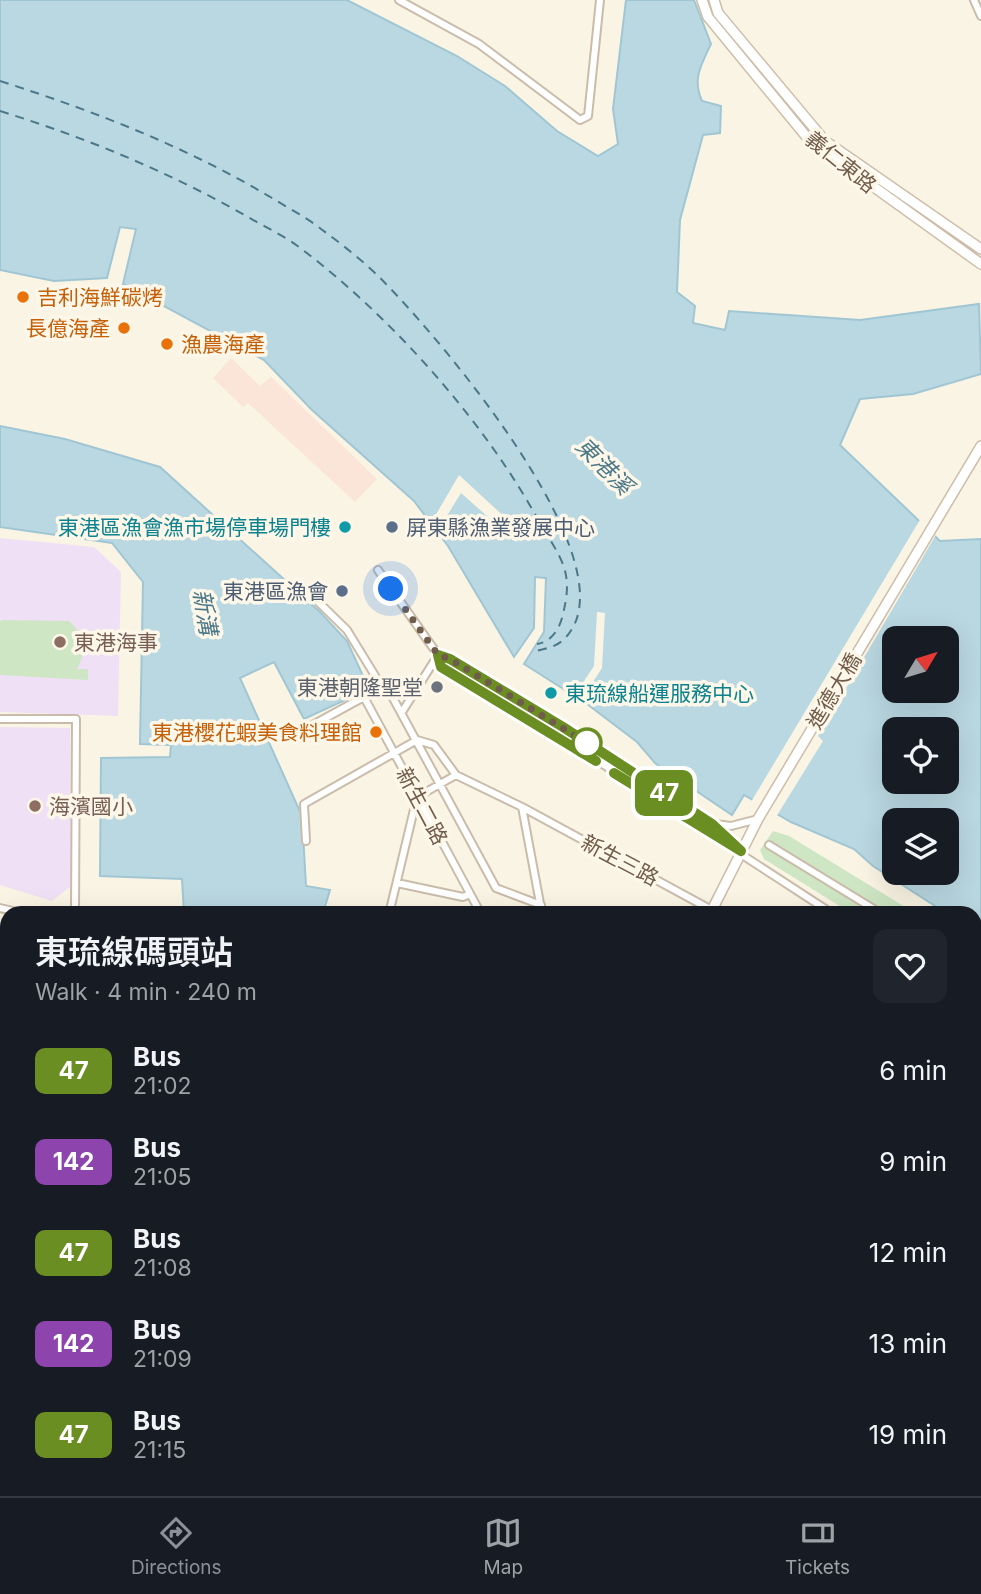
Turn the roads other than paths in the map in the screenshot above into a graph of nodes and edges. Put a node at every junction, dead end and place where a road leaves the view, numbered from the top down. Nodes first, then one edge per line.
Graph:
1 (399, 0) edge
2 (600, 0) edge
3 (702, 0) edge
4 (714, 0) edge
5 (974, 0) edge
6 (981, 16) edge
7 (797, 109) junction
8 (789, 115) junction
9 (937, 218) junction
10 (931, 229) junction
11 (981, 249) edge
12 (981, 264) edge
13 (979, 451) edge
14 (378, 569) dead end
15 (301, 585) dead end
16 (438, 655) junction
17 (382, 687) junction
18 (364, 697) junction
19 (402, 712) junction
20 (0, 719) edge
21 (309, 727) dead end
22 (416, 740) junction
23 (394, 753) junction
24 (456, 775) junction
25 (438, 785) junction
26 (417, 797) junction
27 (522, 807) junction
28 (758, 819) junction
29 (712, 824) junction
30 (306, 841) dead end
31 (769, 845) dead end
32 (741, 851) junction
33 (397, 883) junction
34 (470, 894) junction
35 (541, 905) joint
36 (75, 906) edge
37 (391, 906) edge
38 (477, 906) edge
39 (702, 906) edge
40 (716, 906) edge
41 (821, 906) edge
42 (869, 906) edge
43 (793, 1496) edge
44 (799, 1496) edge

1 - 2 street
3 - 8 street, 義仁東路
4 - 7 street, 義仁東路
5 - 6 street
7 - 8 street
7 - 9 street, 義仁東路
8 - 10 street, 義仁東路
9 - 10 street
9 - 11 street, 義仁東路
10 - 12 street, 義仁東路
13 - 28 street, 進德大橋
14 - 16 street
15 - 17 street
16 - 19 street
16 - 29 street
16 - 32 street
17 - 18 street
17 - 19 street
18 - 21 street
18 - 23 street, 新生二路
19 - 22 street
20 - 36 street
22 - 23 street
22 - 24 street, 新生三路
22 - 25 street
23 - 26 street, 新生二路
23 - 30 street
24 - 25 street
24 - 27 street, 新生三路
25 - 26 street
25 - 35 street
26 - 33 street
26 - 34 street, 新生二路
27 - 35 street
27 - 39 street, 新生三路
28 - 29 street
28 - 32 street, 進德大橋
29 - 32 street
31 - 42 street
32 - 40 street, 進德大橋
32 - 41 street
33 - 34 street
33 - 37 street
34 - 38 street, 新生二路
43 - 44 street

